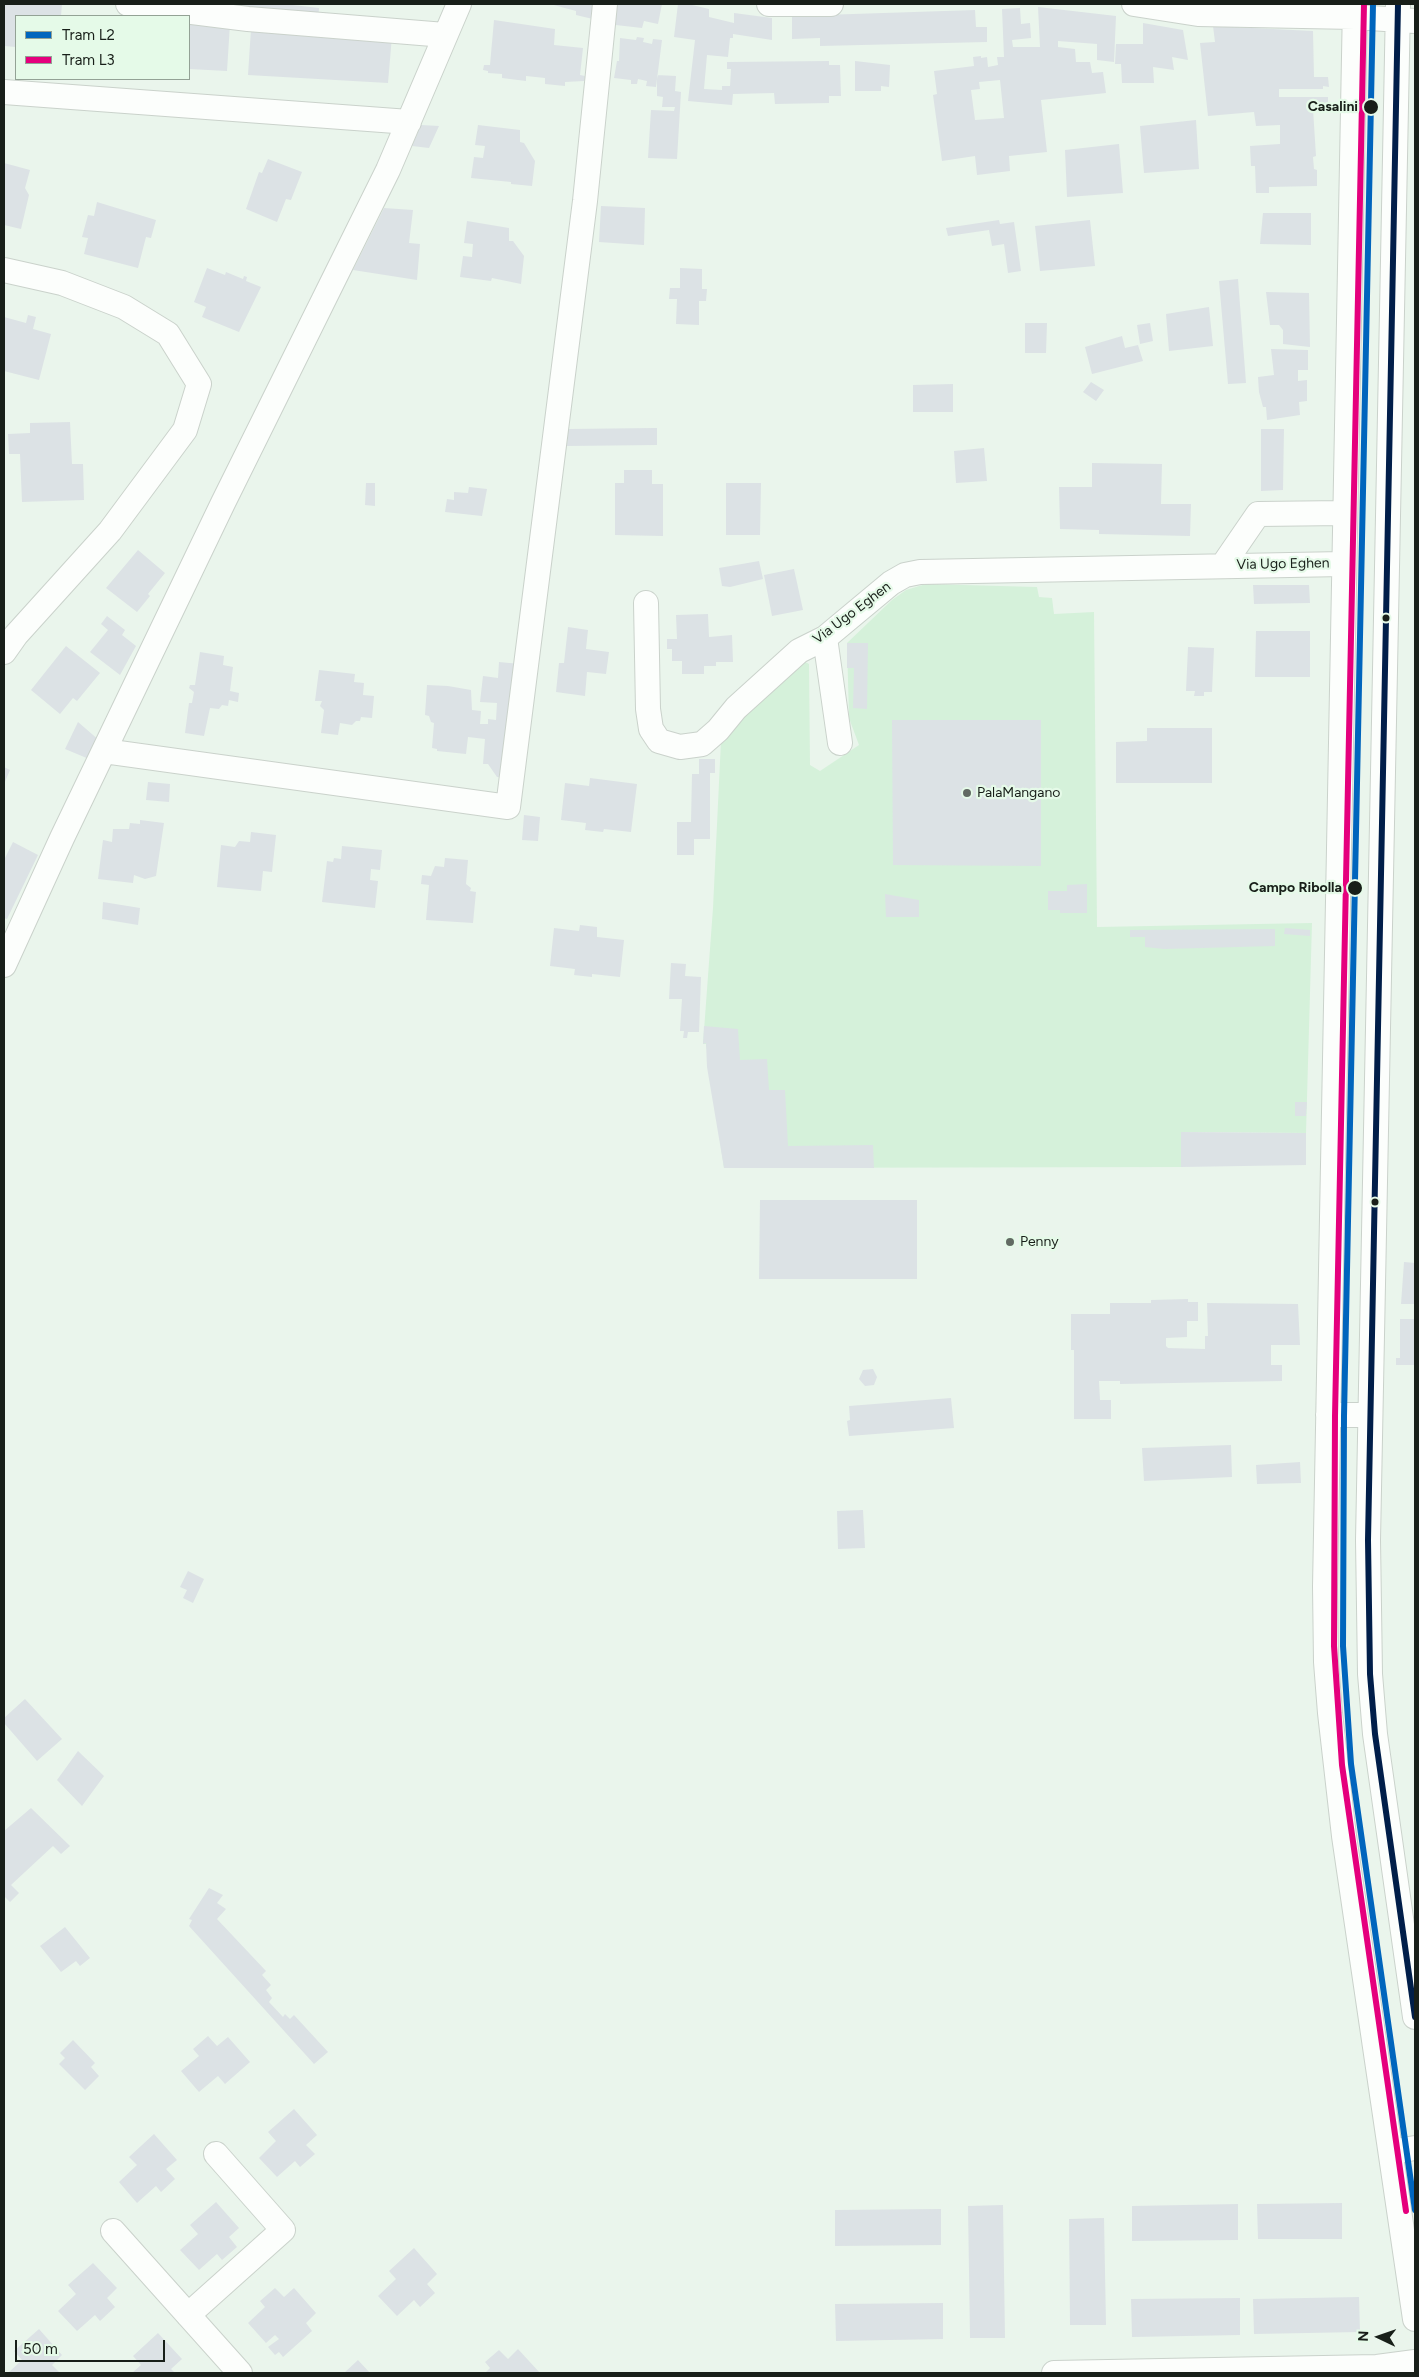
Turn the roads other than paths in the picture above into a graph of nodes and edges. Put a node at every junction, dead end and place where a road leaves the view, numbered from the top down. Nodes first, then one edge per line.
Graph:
1 (128, 4) edge
2 (459, 4) edge
3 (605, 4) edge
4 (769, 4) edge
5 (832, 4) edge
6 (1134, 4) edge
7 (1355, 10) edge
8 (1403, 14) edge
9 (446, 36) junction
10 (4, 92) edge
11 (409, 122) junction
12 (4, 270) edge
13 (1344, 513) junction
14 (1343, 564) junction
15 (1223, 565) junction
16 (646, 603) dead end
17 (825, 638) junction
18 (4, 652) edge
19 (840, 743) dead end
20 (104, 751) junction
21 (4, 965) edge
22 (1328, 1415) junction
23 (1370, 1416) junction
24 (1415, 2017) edge
25 (1415, 2148) edge
26 (1391, 2152) junction
27 (216, 2154) dead end
28 (113, 2231) dead end
29 (188, 2315) junction
30 (1415, 2319) edge
31 (1415, 2362) edge
32 (238, 2372) edge
33 (1054, 2373) edge

1 - 9 street
2 - 9 street
3 - 20 street
4 - 5 street
6 - 7 street
7 - 8 street
7 - 13 street
8 - 23 street
9 - 11 street
10 - 11 street
11 - 20 street
12 - 18 street
13 - 14 street
13 - 15 street, Via Ugo Eghen
14 - 15 street, Via Ugo Eghen
14 - 22 street
15 - 17 street, Via Ugo Eghen
16 - 17 street, Via Ugo Eghen
17 - 19 street
20 - 21 street
22 - 23 street
22 - 26 street
23 - 24 street
25 - 26 street
26 - 30 street
27 - 29 street
28 - 29 street
29 - 32 street
31 - 33 street

